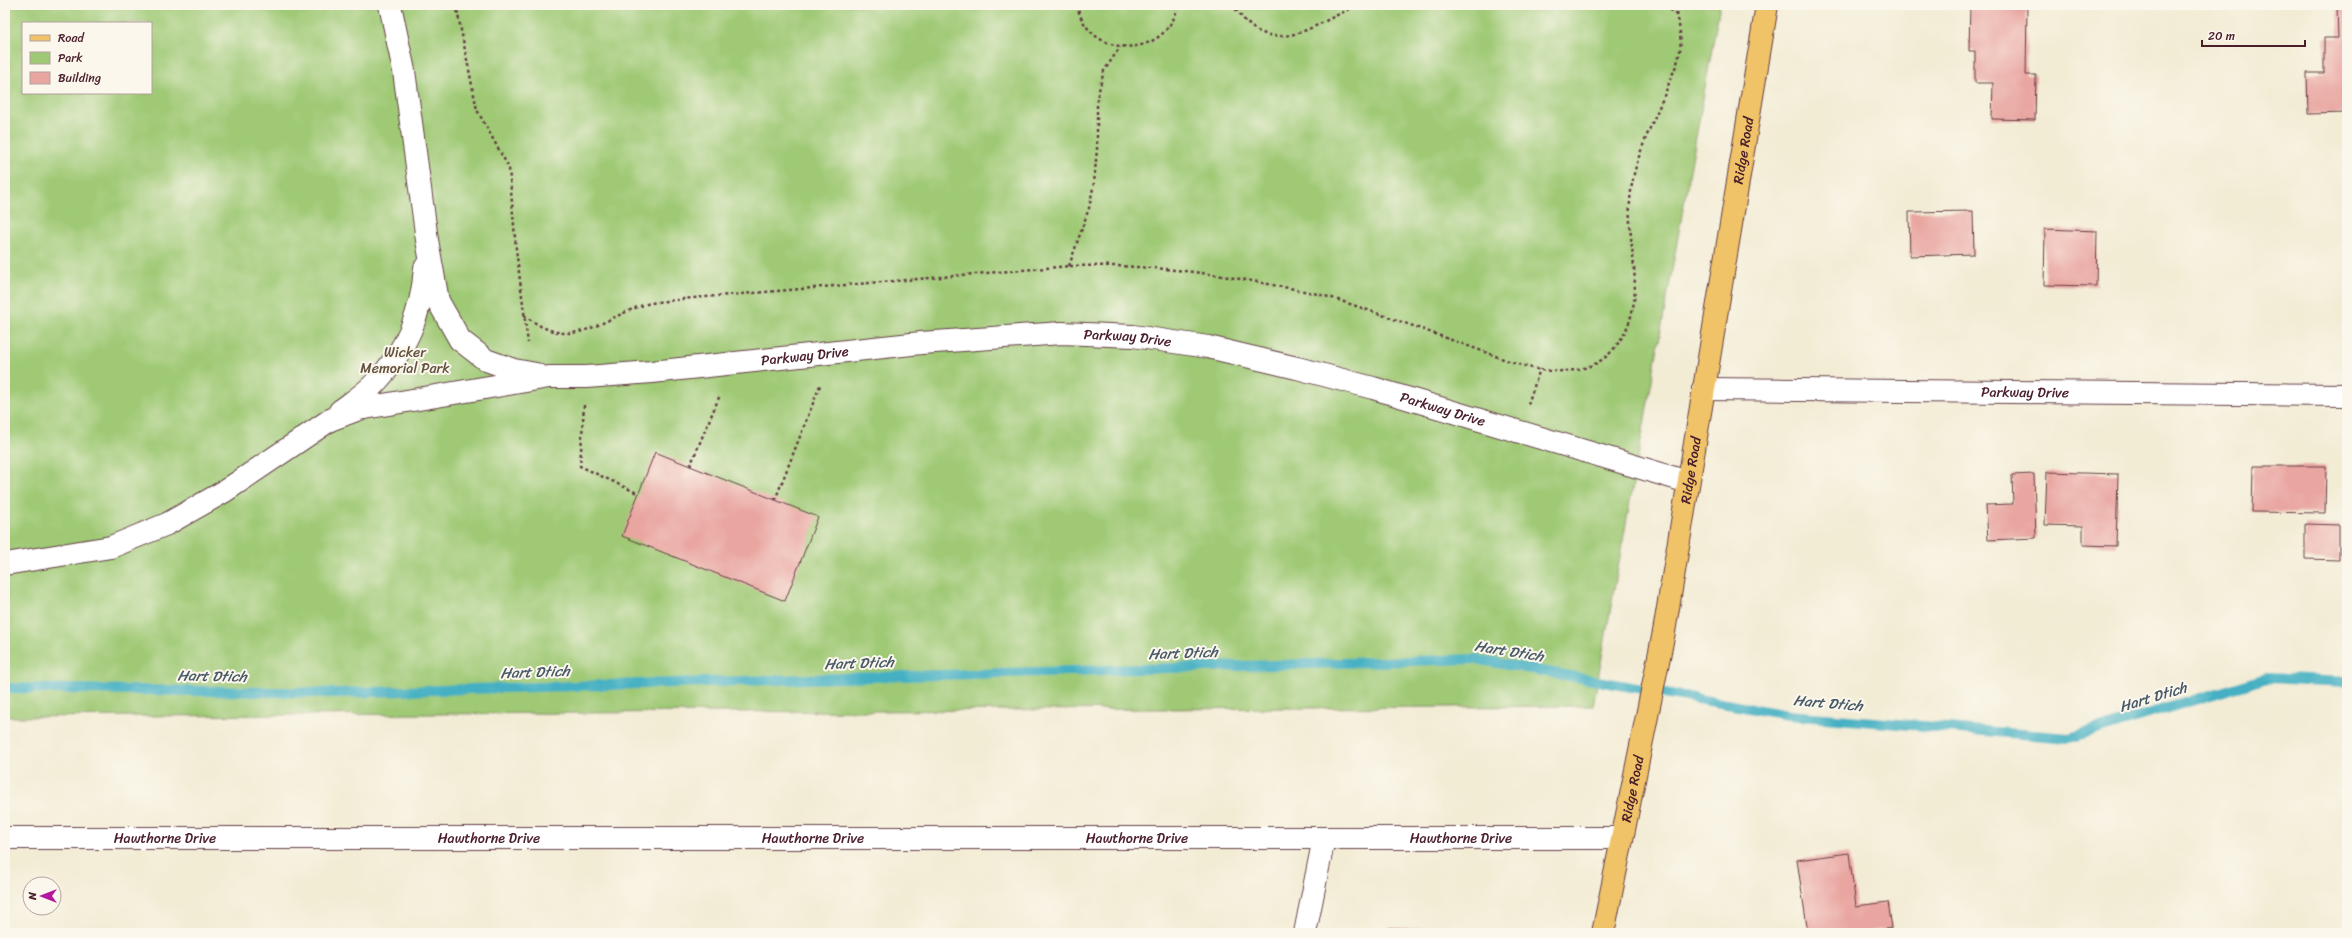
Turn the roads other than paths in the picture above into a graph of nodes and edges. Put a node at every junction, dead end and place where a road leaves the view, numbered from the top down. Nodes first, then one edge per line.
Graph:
1 (390, 5) edge
2 (1766, 5) edge
3 (427, 240) junction
4 (540, 375) junction
5 (1703, 389) junction
6 (2347, 395) edge
7 (330, 420) junction
8 (1688, 482) junction
9 (5, 564) edge
10 (5, 838) edge
11 (1324, 838) junction
12 (1622, 838) junction
13 (1305, 933) edge
14 (1603, 933) edge

1 - 3 street
2 - 5 main road, Ridge Road
3 - 4 street
3 - 7 street
4 - 7 street
4 - 8 street, Parkway Drive
5 - 6 street, Parkway Drive
5 - 8 main road, Ridge Road
7 - 9 street
8 - 12 main road, Ridge Road
10 - 11 street, Hawthorne Drive
11 - 12 street, Hawthorne Drive
11 - 13 street
12 - 14 main road, Ridge Road

